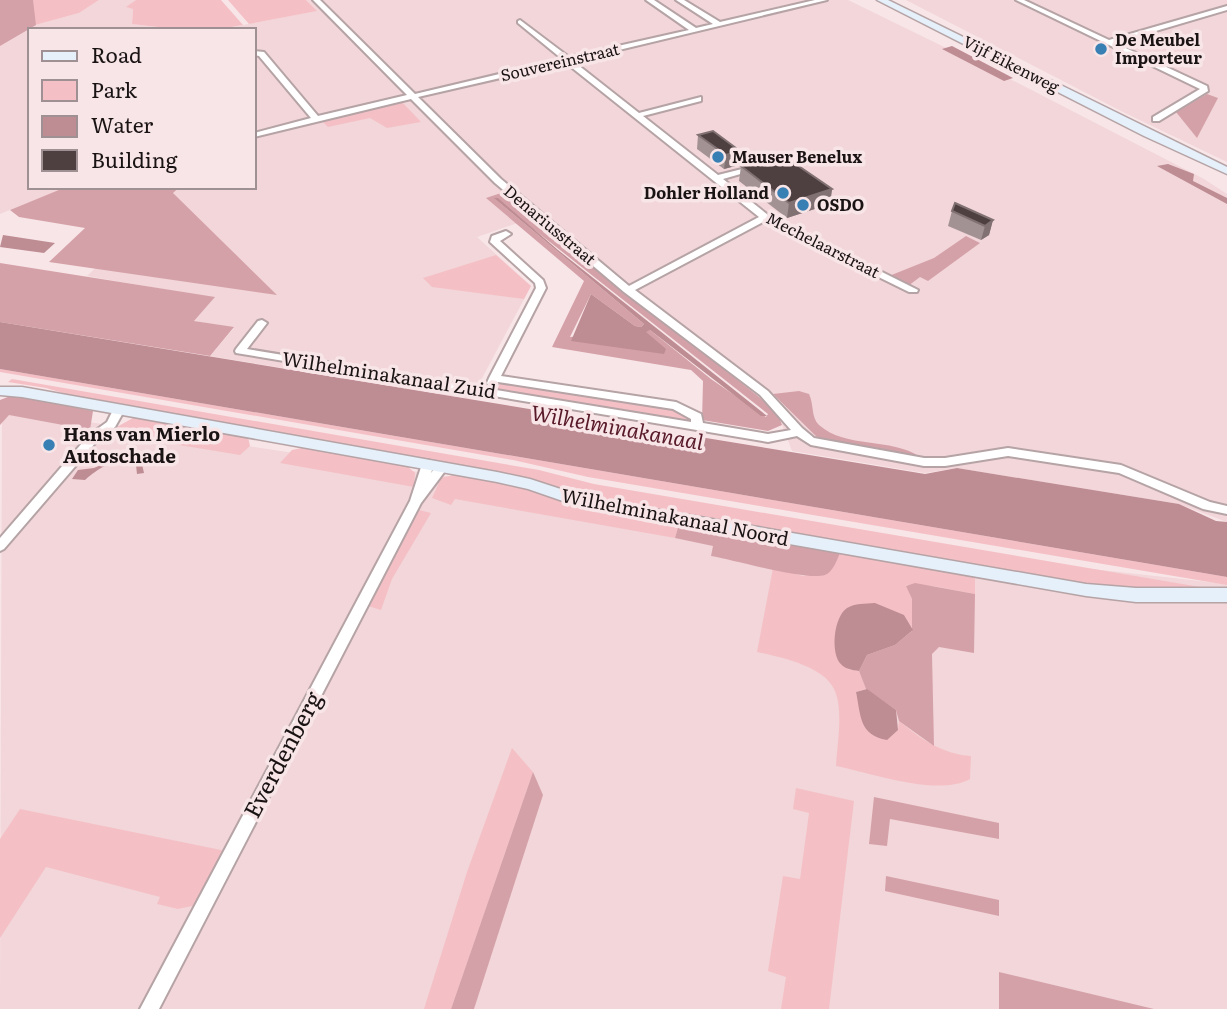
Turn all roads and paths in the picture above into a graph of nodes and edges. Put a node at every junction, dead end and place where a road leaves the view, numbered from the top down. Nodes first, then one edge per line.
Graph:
1 (316, 0) edge
2 (649, 0) edge
3 (679, 0) edge
4 (818, 0) edge
5 (824, 0) edge
6 (881, 0) edge
7 (889, 0) edge
8 (1019, 0) edge
9 (804, 4) junction
10 (1227, 8) edge
11 (910, 12) junction
12 (520, 22) dead end
13 (718, 24) junction
14 (694, 30) junction
15 (1111, 42) junction
16 (256, 53) edge
17 (568, 60) junction
18 (411, 97) junction
19 (698, 99) dead end
20 (639, 115) junction
21 (316, 119) junction
22 (1156, 119) dead end
23 (256, 134) edge
24 (762, 165) edge
25 (1227, 173) edge
26 (718, 178) junction
27 (765, 217) junction
28 (506, 234) dead end
29 (628, 290) junction
30 (912, 290) dead end
31 (262, 323) dead end
32 (494, 378) junction
33 (0, 391) edge
34 (488, 392) junction
35 (118, 411) junction
36 (697, 427) junction
37 (798, 432) junction
38 (435, 466) junction
39 (1227, 510) edge
40 (0, 546) edge
41 (1227, 595) edge
42 (149, 1009) edge

1 - 18 street, Denariusstraat
2 - 14 street
3 - 13 street
4 - 9 street, Souvereinstraat
5 - 9 street, Souvereinstraat
6 - 11 street, Vijf Eikenweg
7 - 11 street, Vijf Eikenweg
8 - 15 street
9 - 13 street, Souvereinstraat
10 - 15 street
11 - 25 street, Vijf Eikenweg
12 - 17 street, Mechelaarstraat
13 - 14 street, Souvereinstraat
14 - 17 street, Souvereinstraat
15 - 22 street
16 - 21 street
17 - 18 street, Souvereinstraat
17 - 20 street, Mechelaarstraat
18 - 21 street, Souvereinstraat
18 - 29 street, Denariusstraat
19 - 20 street
20 - 26 street, Mechelaarstraat
21 - 23 street, Souvereinstraat
24 - 26 street
26 - 27 street, Mechelaarstraat
27 - 29 street
27 - 30 street, Mechelaarstraat
28 - 32 street
29 - 37 street, Denariusstraat
31 - 34 street, Wilhelminakanaal Zuid
32 - 34 street
32 - 36 street, Wilhelminakanaal Zuid
33 - 35 street, Wilhelminakanaal Noord
34 - 36 street, Wilhelminakanaal Zuid
35 - 38 street, Wilhelminakanaal Noord
35 - 40 street
36 - 37 street, Wilhelminakanaal Zuid
37 - 39 street
38 - 41 street, Wilhelminakanaal Noord
38 - 42 street, Everdenberg

